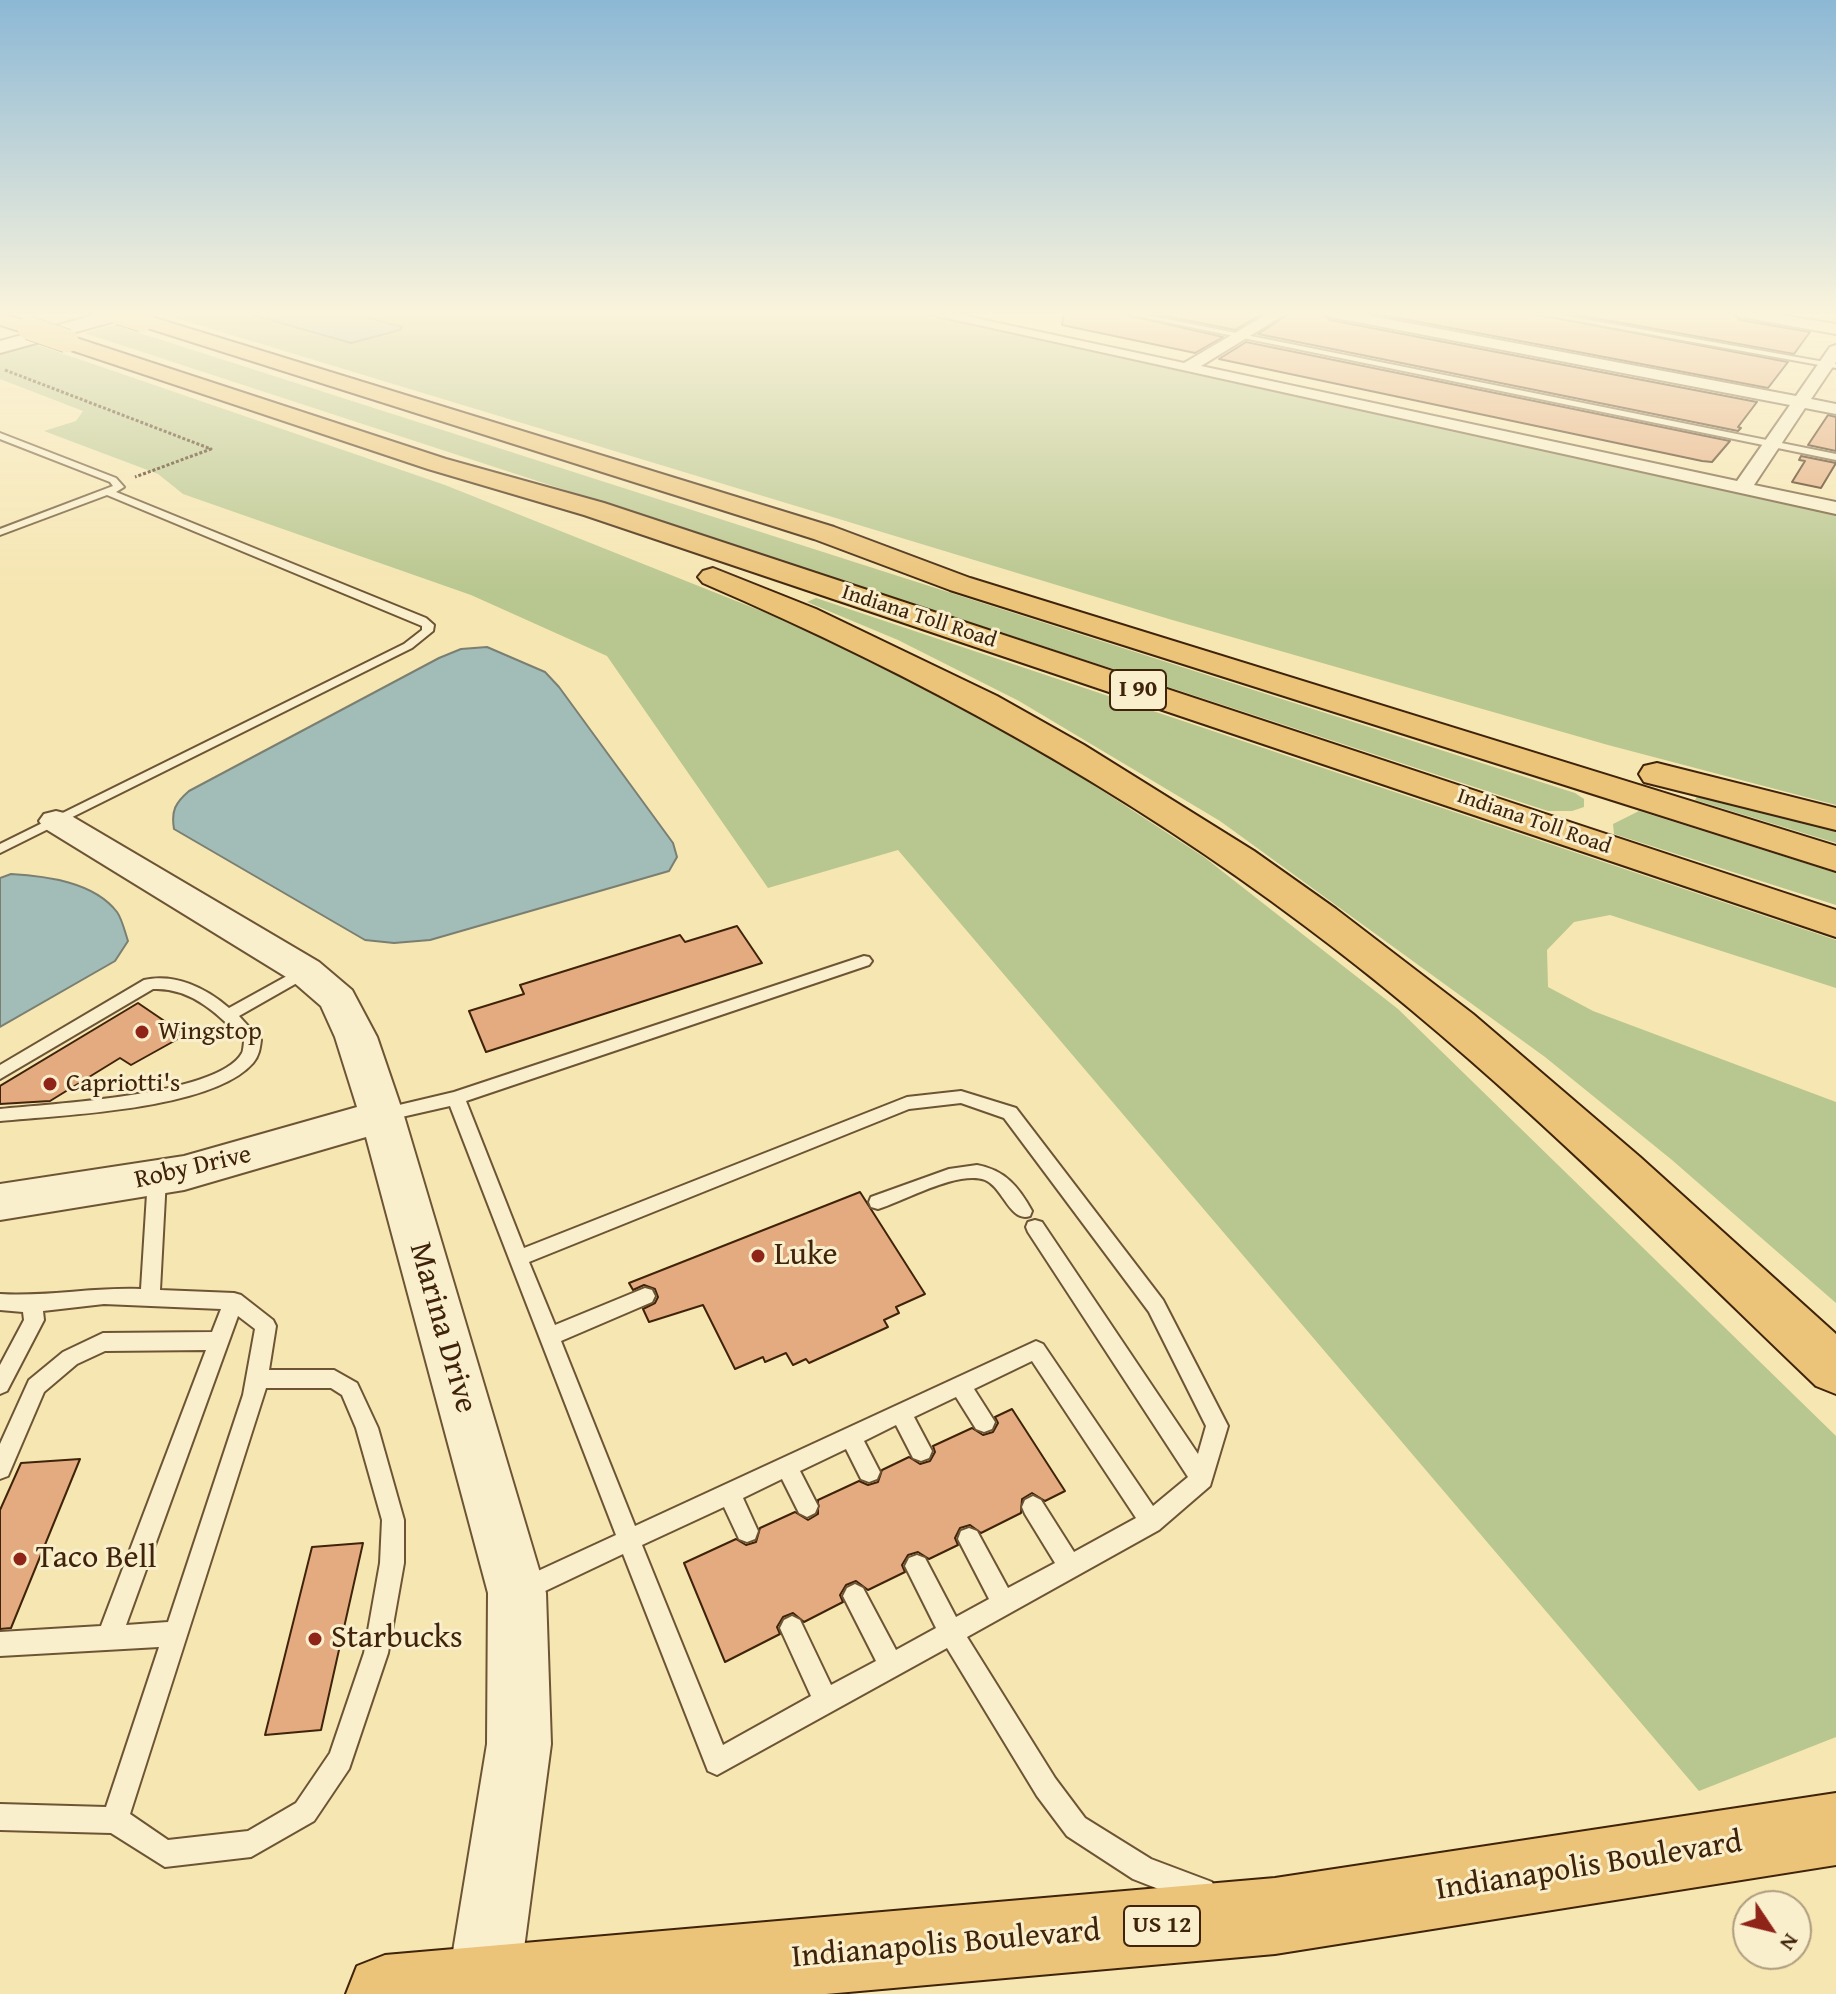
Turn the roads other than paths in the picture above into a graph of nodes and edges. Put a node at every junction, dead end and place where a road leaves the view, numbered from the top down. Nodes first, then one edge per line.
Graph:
1 (263, 406) edge
2 (419, 406) edge
3 (1363, 406) edge
4 (1585, 406) edge
5 (1798, 406) edge
6 (0, 436) edge
7 (1771, 444) junction
8 (1836, 457) edge
9 (437, 464) junction
10 (113, 488) junction
11 (1742, 488) junction
12 (1836, 508) edge
13 (0, 532) edge
14 (824, 533) junction
15 (1836, 819) edge
16 (56, 821) junction
17 (0, 849) edge
18 (1836, 859) edge
19 (1836, 924) edge
20 (864, 961) dead end
21 (305, 971) junction
22 (229, 1015) junction
23 (0, 1073) edge
24 (456, 1098) junction
25 (0, 1115) edge
26 (382, 1116) junction
27 (157, 1178) junction
28 (0, 1202) edge
29 (878, 1202) dead end
30 (518, 1258) junction
31 (645, 1296) dead end
32 (150, 1298) junction
33 (234, 1301) junction
34 (0, 1302) edge
35 (32, 1304) junction
36 (549, 1337) junction
37 (219, 1341) junction
38 (1836, 1369) edge
39 (257, 1379) junction
40 (0, 1385) edge
41 (960, 1385) junction
42 (901, 1413) junction
43 (984, 1422) dead end
44 (851, 1437) junction
45 (921, 1451) dead end
46 (787, 1467) junction
47 (0, 1469) edge
48 (869, 1472) dead end
49 (1202, 1479) junction
50 (730, 1495) junction
51 (807, 1506) dead end
52 (1033, 1507) dead end
53 (1151, 1522) junction
54 (747, 1531) dead end
55 (969, 1539) dead end
56 (629, 1541) junction
57 (917, 1566) dead end
58 (1070, 1566) junction
59 (517, 1593) junction
60 (855, 1596) dead end
61 (1003, 1602) junction
62 (792, 1628) dead end
63 (950, 1631) junction
64 (176, 1634) junction
65 (109, 1638) junction
66 (0, 1644) edge
67 (890, 1663) junction
68 (826, 1701) junction
69 (0, 1817) edge
70 (115, 1820) junction
71 (1836, 1829) edge
72 (1275, 1916) junction
73 (482, 1990) edge
74 (385, 1994) edge

1 - 9 main road, Indiana Toll Road / I 90, bridge
2 - 14 main road, Indiana Toll Road / I 90
3 - 11 street
4 - 7 lane
5 - 7 street
6 - 10 lane
7 - 8 lane
7 - 11 street
9 - 19 main road, Indiana Toll Road / I 90
9 - 38 main road
10 - 13 lane
10 - 16 lane
11 - 12 street
14 - 15 main road
14 - 18 main road, Indiana Toll Road / I 90
16 - 17 lane
16 - 21 street, Marina Drive
20 - 24 lane
21 - 22 lane
21 - 26 street, Marina Drive
22 - 23 lane
22 - 25 lane
24 - 26 lane
24 - 30 lane
26 - 27 street, Roby Drive
26 - 59 street, Marina Drive
27 - 28 street, Roby Drive
27 - 32 lane
29 - 49 lane
30 - 36 lane
30 - 49 lane
31 - 36 lane
32 - 33 lane
32 - 35 lane
33 - 37 lane
33 - 39 lane
34 - 35 lane
35 - 40 lane
36 - 56 lane
37 - 47 lane
37 - 65 lane
39 - 64 lane
39 - 70 lane
41 - 42 lane
41 - 43 lane
41 - 53 lane
42 - 44 lane
42 - 45 lane
44 - 46 lane
44 - 48 lane
46 - 50 lane
46 - 51 lane
49 - 53 lane
50 - 54 lane
50 - 56 lane
52 - 58 lane
53 - 58 lane
55 - 61 lane
56 - 59 lane
56 - 68 lane
57 - 63 lane
58 - 61 lane
59 - 73 street, Marina Drive
60 - 67 lane
61 - 63 lane
62 - 68 lane
63 - 67 lane
63 - 72 lane
64 - 65 lane
64 - 70 lane
65 - 66 lane
67 - 68 lane
69 - 70 lane
71 - 72 main road, Indianapolis Boulevard / US 12
72 - 73 main road, Indianapolis Boulevard / US 12
73 - 74 main road, Indianapolis Boulevard / US 12

